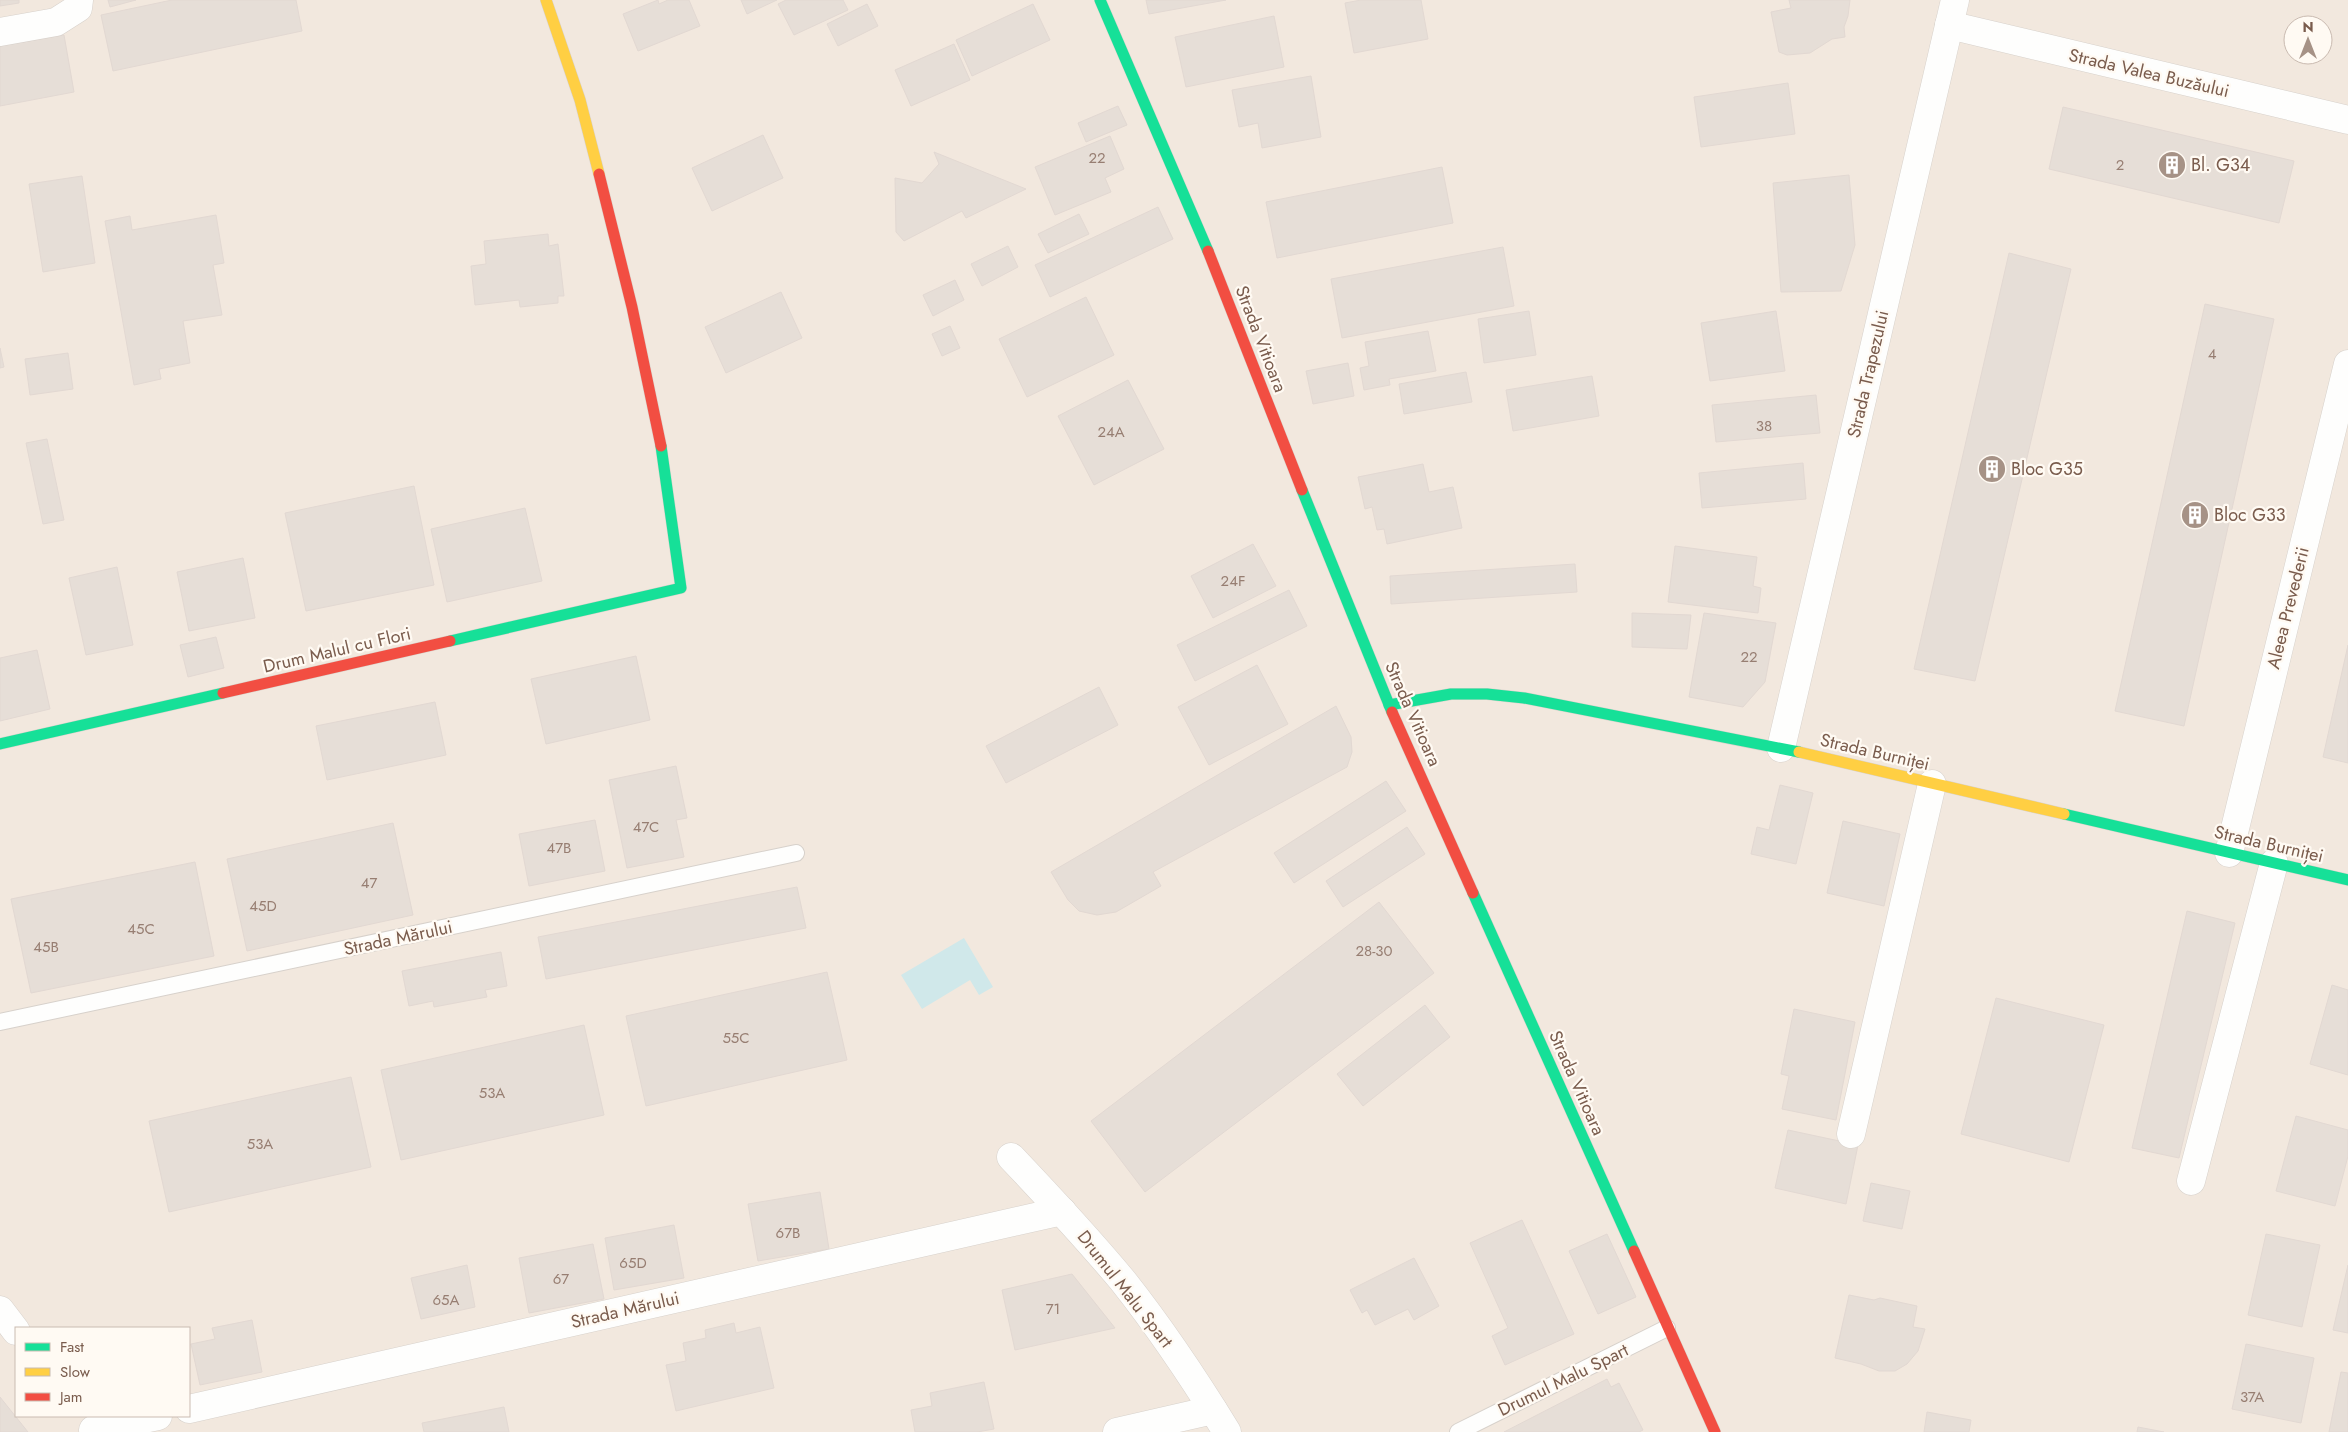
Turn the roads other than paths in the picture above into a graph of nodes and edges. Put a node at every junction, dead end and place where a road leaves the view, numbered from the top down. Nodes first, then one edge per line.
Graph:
1 (79, 0) edge
2 (546, 0) edge
3 (1100, 0) edge
4 (1952, 13) edge
5 (0, 32) edge
6 (2348, 120) edge
7 (2348, 364) edge
8 (1389, 705) junction
9 (0, 744) edge
10 (1781, 748) junction
11 (1932, 784) junction
12 (796, 853) dead end
13 (2229, 853) junction
14 (2274, 863) junction
15 (2348, 880) edge
16 (0, 1022) edge
17 (1851, 1134) dead end
18 (1010, 1156) dead end
19 (2191, 1181) dead end
20 (1062, 1211) junction
21 (0, 1310) edge
22 (1667, 1328) junction
23 (15, 1330) edge
24 (190, 1409) edge
25 (151, 1417) edge
26 (1220, 1421) edge
27 (90, 1426) edge
28 (1117, 1432) edge
29 (1458, 1432) edge
30 (1715, 1432) edge

1 - 5 street
2 - 9 street, Drum Malul cu Flori
3 - 8 street, Strada Vitioara
4 - 6 street, Strada Valea Buzăului
4 - 10 street, Strada Trapezului
7 - 13 street, Aleea Prevederii
8 - 10 street, Strada Burniței
8 - 22 street, Strada Vitioara
10 - 11 street, Strada Burniței
11 - 13 street, Strada Burniței
11 - 17 street
12 - 16 lane, Strada Mărului
13 - 14 street, Strada Burniței
14 - 15 street, Strada Burniței
14 - 19 street
18 - 20 street, Drumul Malu Spart
20 - 24 street, Strada Mărului
20 - 26 street, Drumul Malu Spart
21 - 23 street
22 - 29 lane, Drumul Malu Spart
22 - 30 street, Strada Vitioara
25 - 27 street
26 - 28 street

